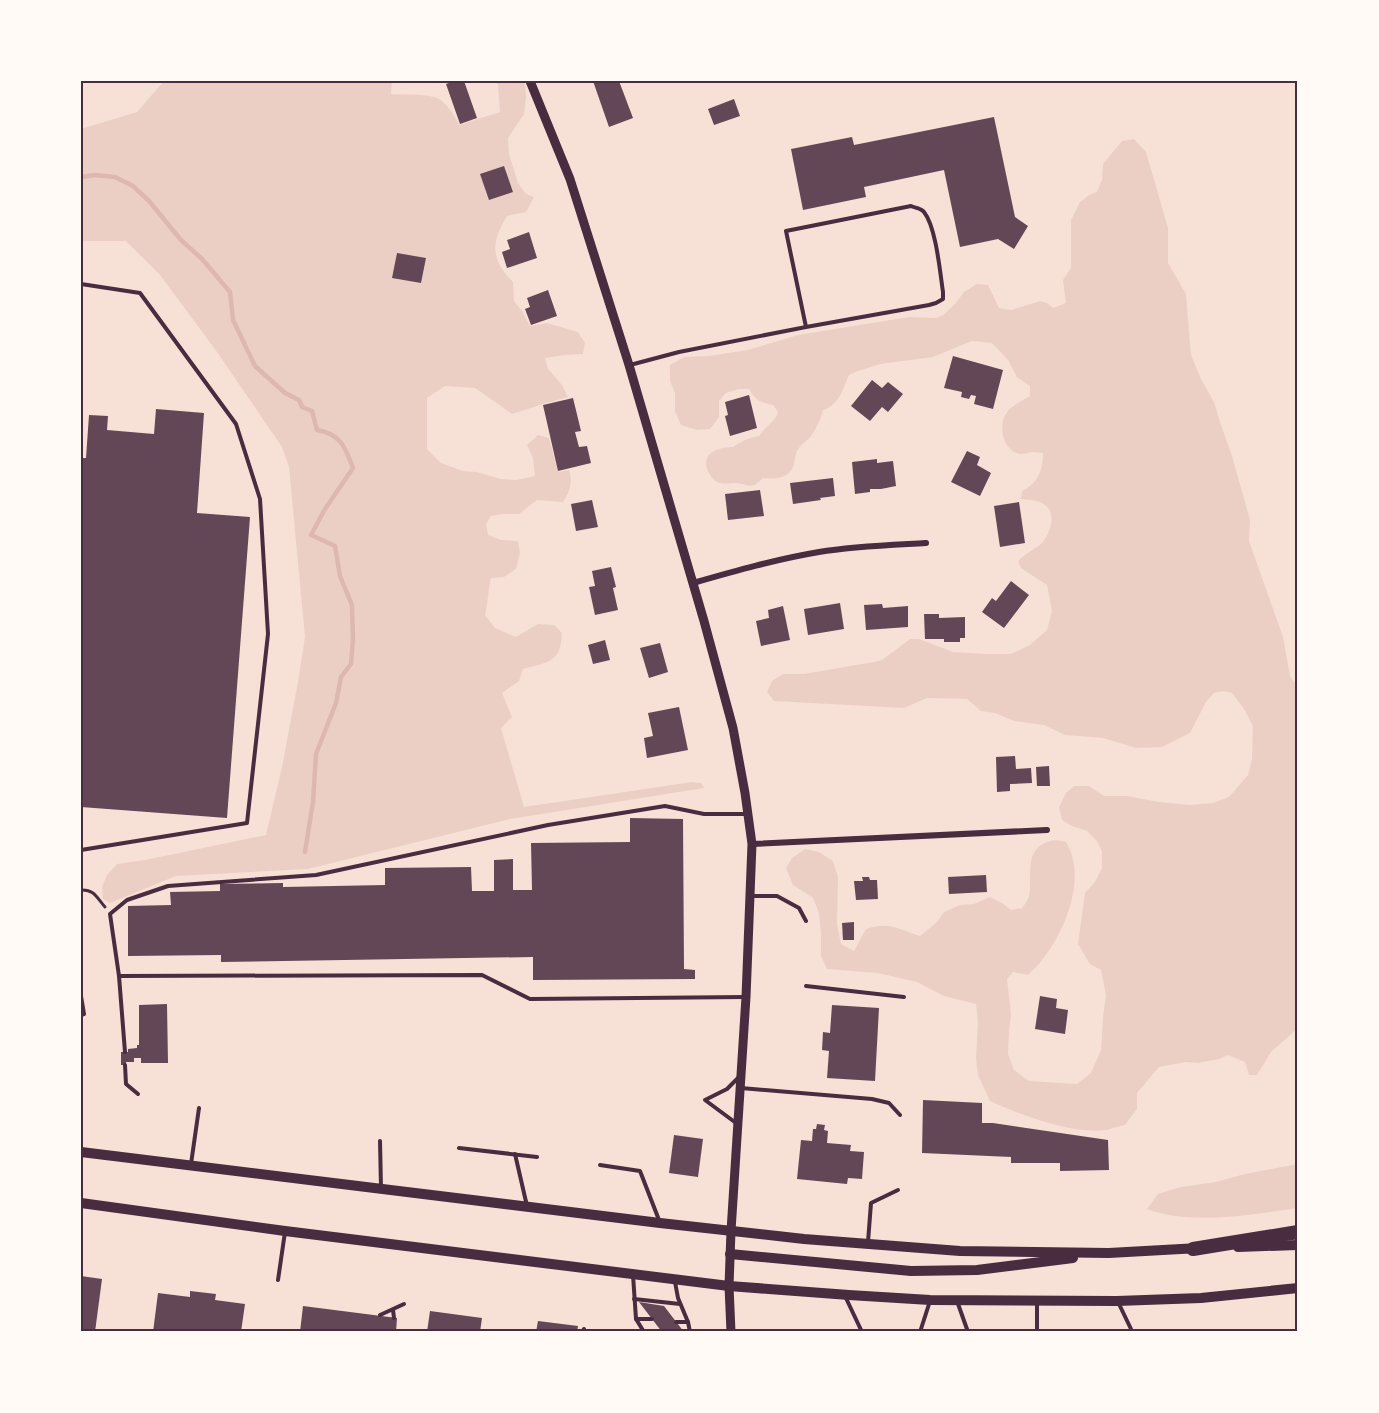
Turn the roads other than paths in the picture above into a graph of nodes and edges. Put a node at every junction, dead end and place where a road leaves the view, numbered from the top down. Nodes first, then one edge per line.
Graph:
1 (530, 81) edge
2 (81, 284) edge
3 (806, 327) junction
4 (629, 365) junction
5 (926, 543) dead end
6 (693, 583) junction
7 (748, 814) junction
8 (1047, 830) dead end
9 (752, 844) junction
10 (81, 850) edge
11 (750, 896) junction
12 (806, 921) dead end
13 (119, 976) junction
14 (806, 986) dead end
15 (81, 996) edge
16 (746, 997) junction
17 (904, 997) dead end
18 (81, 1015) edge
19 (125, 1052) dead end
20 (125, 1065) dead end
21 (741, 1075) junction
22 (740, 1088) junction
23 (138, 1094) dead end
24 (199, 1108) dead end
25 (900, 1115) dead end
26 (738, 1124) junction
27 (380, 1141) dead end
28 (459, 1148) dead end
29 (81, 1152) edge
30 (515, 1154) junction
31 (537, 1157) dead end
32 (600, 1165) dead end
33 (190, 1166) junction
34 (381, 1189) junction
35 (898, 1190) dead end
36 (81, 1203) edge
37 (527, 1206) junction
38 (660, 1223) junction
39 (285, 1231) junction
40 (730, 1231) junction
41 (1298, 1232) edge
42 (868, 1244) junction
43 (1298, 1245) edge
44 (1193, 1249) junction
45 (1109, 1253) junction
46 (730, 1254) junction
47 (633, 1275) junction
48 (278, 1280) dead end
49 (675, 1280) junction
50 (729, 1286) junction
51 (1298, 1288) edge
52 (845, 1295) junction
53 (634, 1299) junction
54 (930, 1300) junction
55 (957, 1301) junction
56 (1037, 1301) junction
57 (1118, 1301) junction
58 (680, 1304) junction
59 (404, 1305) dead end
60 (393, 1310) junction
61 (380, 1315) dead end
62 (387, 1317) dead end
63 (394, 1318) dead end
64 (636, 1318) junction
65 (652, 1319) dead end
66 (676, 1322) dead end
67 (688, 1322) junction
68 (1131, 1329) dead end
69 (645, 1332) edge
70 (690, 1332) edge
71 (731, 1332) edge
72 (862, 1332) edge
73 (920, 1332) edge
74 (968, 1332) edge
75 (1037, 1332) edge

1 - 4 street
2 - 10 lane
3 - 3 lane
3 - 4 lane
4 - 6 street
5 - 6 street
6 - 7 street
7 - 9 street
7 - 13 lane
8 - 9 street
9 - 11 street
11 - 12 lane
11 - 16 street
13 - 16 lane
13 - 19 lane
14 - 17 lane
15 - 18 lane
16 - 21 street
20 - 23 lane
21 - 22 street
21 - 26 lane
22 - 25 lane
22 - 26 street
24 - 33 lane
26 - 40 street
27 - 34 lane
28 - 30 lane
29 - 33 main road
30 - 31 lane
30 - 37 lane
32 - 38 lane
33 - 34 main road
34 - 37 main road
35 - 42 lane
36 - 39 main road
37 - 38 main road
38 - 40 main road
39 - 47 main road
39 - 48 lane
40 - 42 main road
40 - 46 street
41 - 44 highway
42 - 45 main road
43 - 44 main road
44 - 45 main road
45 - 46 main road
46 - 50 street
47 - 49 main road
47 - 53 lane
49 - 50 main road
49 - 58 lane
50 - 52 main road
50 - 71 street
51 - 57 main road
52 - 54 main road
52 - 72 lane
53 - 58 lane
53 - 64 lane
54 - 55 main road
54 - 73 lane
55 - 56 main road
55 - 74 lane
56 - 57 main road
56 - 75 lane
57 - 68 lane
58 - 67 lane
59 - 60 lane
60 - 61 lane
60 - 62 lane
60 - 63 lane
64 - 65 lane
64 - 69 lane
66 - 67 lane
67 - 70 lane

